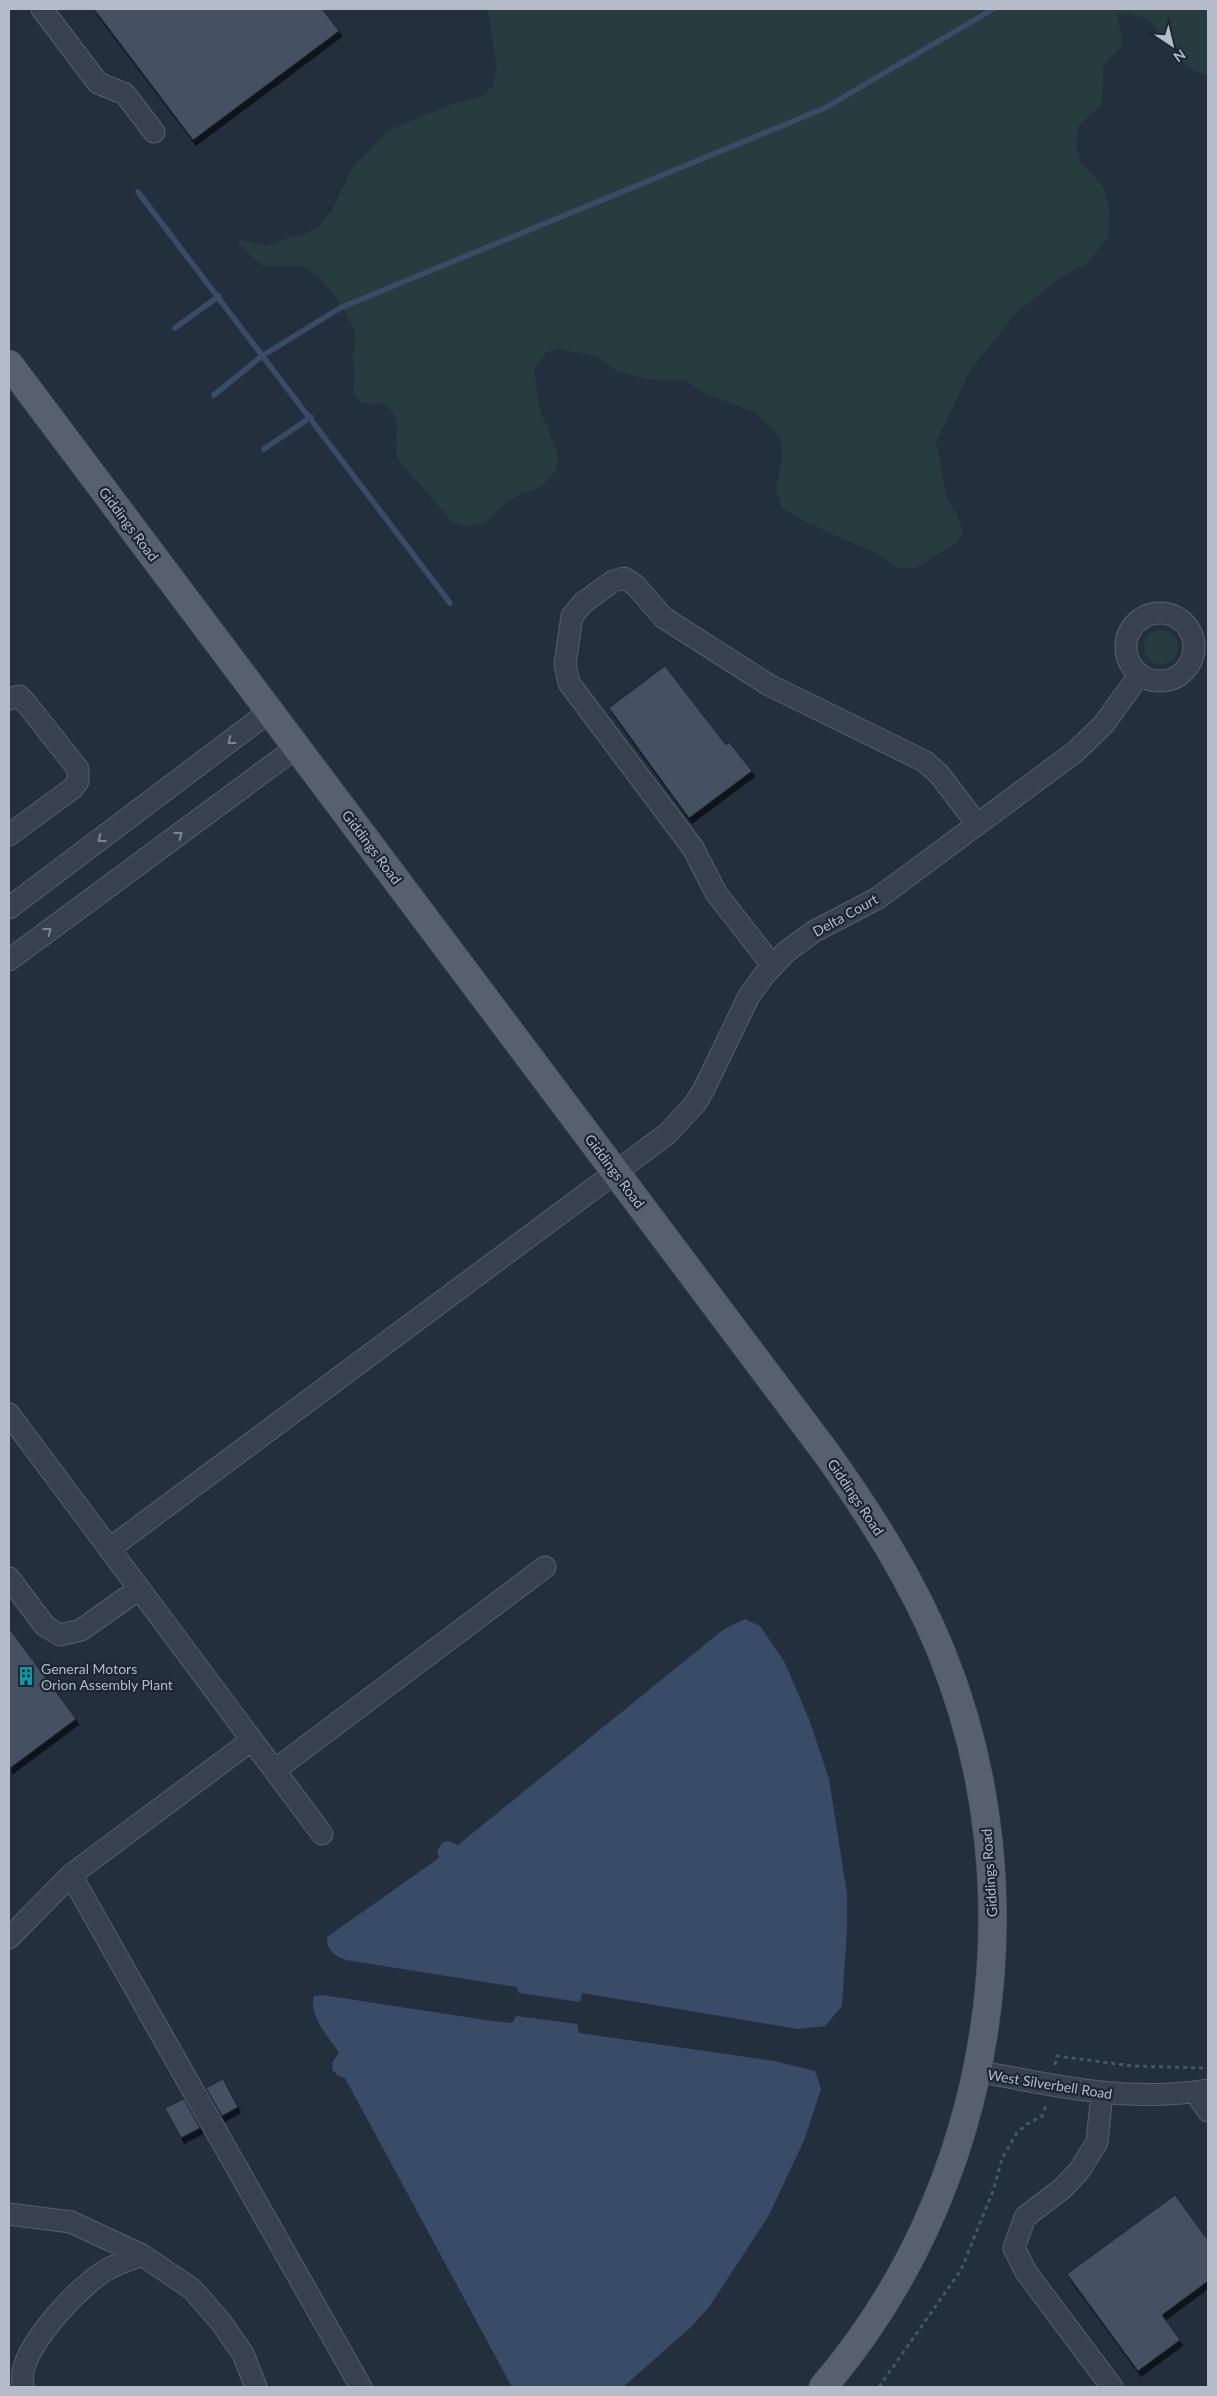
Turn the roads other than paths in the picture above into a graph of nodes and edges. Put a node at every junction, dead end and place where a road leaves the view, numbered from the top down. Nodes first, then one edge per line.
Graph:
1 (42, 9) edge
2 (154, 132) dead end
3 (9, 364) edge
4 (1140, 674) dead end
5 (9, 699) edge
6 (270, 711) junction
7 (296, 747) junction
8 (977, 824) junction
9 (9, 835) edge
10 (9, 908) edge
11 (9, 960) edge
12 (772, 965) junction
13 (617, 1173) junction
14 (9, 1414) edge
15 (109, 1549) junction
16 (545, 1567) dead end
17 (9, 1578) edge
18 (139, 1589) junction
19 (252, 1740) junction
20 (275, 1770) junction
21 (322, 1834) dead end
22 (71, 1875) junction
23 (9, 1938) edge
24 (976, 2071) junction
25 (1202, 2091) edge
26 (1102, 2094) junction
27 (1208, 2111) edge
28 (9, 2214) edge
29 (142, 2255) junction
30 (9, 2378) edge
31 (22, 2387) edge
32 (256, 2387) edge
33 (362, 2387) edge
34 (823, 2387) edge
35 (1112, 2387) edge

1 - 2 street
3 - 6 main road, Giddings Road
4 - 8 street, Delta Court
5 - 9 street
6 - 7 main road, Giddings Road
6 -> 10 street
11 -> 7 street
7 - 13 main road, Giddings Road
8 - 12 street, Delta Court
8 - 12 street
12 - 13 street, Delta Court
13 - 15 street, Delta Court
13 - 24 main road, Giddings Road
14 - 15 street
15 - 18 street
16 - 20 street
17 - 18 street
18 - 19 street
19 - 20 street
19 - 22 street
20 - 21 street
22 - 23 street
22 - 33 street
24 - 26 street, West Silverbell Road
24 - 34 main road, West Silverbell Road
25 - 26 street, West Silverbell Road
25 - 27 street
26 - 35 street
28 - 29 street
29 - 31 street
29 - 32 street
30 - 31 street

